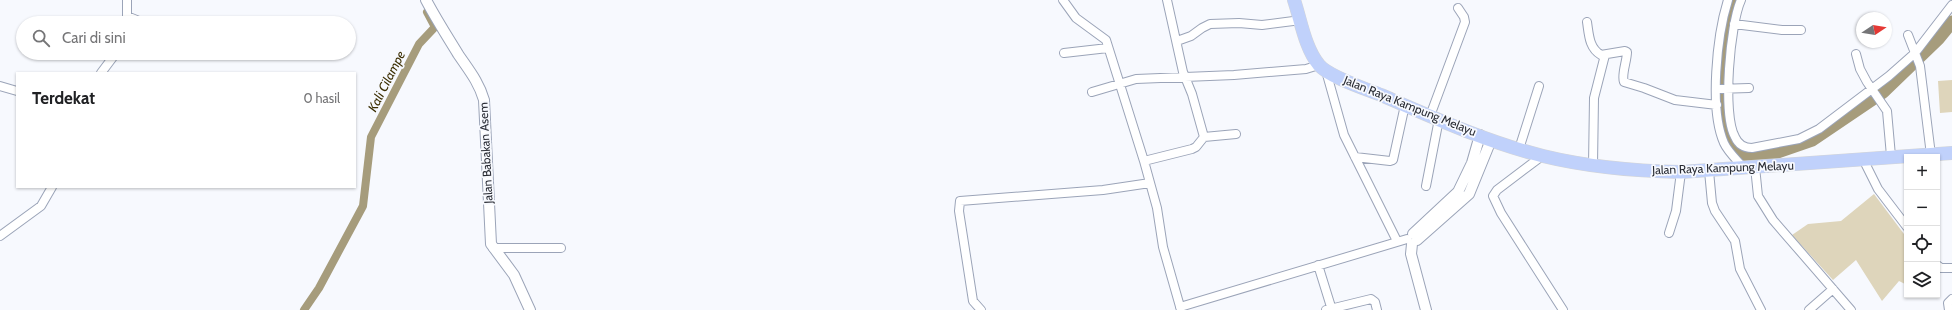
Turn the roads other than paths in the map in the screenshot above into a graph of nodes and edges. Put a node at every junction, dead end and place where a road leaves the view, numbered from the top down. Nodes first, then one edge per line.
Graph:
1 (127, 0) edge
2 (426, 0) edge
3 (1063, 0) edge
4 (1167, 0) edge
5 (1294, 0) edge
6 (1728, 0) edge
7 (1741, 0) edge
8 (1952, 4) edge
9 (1458, 8) dead end
10 (127, 16) edge
11 (1301, 20) junction
12 (1587, 22) dead end
13 (1734, 24) junction
14 (1801, 30) dead end
15 (1908, 35) dead end
16 (1177, 41) junction
17 (1108, 48) junction
18 (1064, 53) dead end
19 (1856, 54) dead end
20 (1915, 54) junction
21 (1605, 55) junction
22 (111, 60) edge
23 (1323, 68) junction
24 (102, 72) edge
25 (1185, 77) junction
26 (1118, 83) junction
27 (0, 86) edge
28 (1539, 86) dead end
29 (1724, 88) junction
30 (1749, 88) dead end
31 (1873, 89) junction
32 (16, 92) edge
33 (1092, 92) dead end
34 (1404, 105) junction
35 (1717, 105) junction
36 (1435, 118) junction
37 (1236, 134) dead end
38 (1204, 137) junction
39 (1486, 137) junction
40 (1519, 149) junction
41 (1952, 153) edge
42 (1931, 154) edge
43 (1940, 154) edge
44 (1542, 156) junction
45 (1891, 156) junction
46 (1904, 156) edge
47 (1355, 157) junction
48 (1863, 159) junction
49 (1144, 161) junction
50 (1592, 165) junction
51 (1749, 167) junction
52 (1709, 171) junction
53 (1681, 172) junction
54 (1150, 183) junction
55 (1426, 186) dead end
56 (50, 188) edge
57 (1906, 226) edge
58 (1669, 233) dead end
59 (0, 236) edge
60 (1409, 240) junction
61 (493, 248) junction
62 (562, 248) dead end
63 (1318, 265) junction
64 (1940, 267) edge
65 (1952, 268) edge
66 (1833, 289) junction
67 (1952, 299) edge
68 (1181, 308) edge
69 (530, 310) edge
70 (981, 310) edge
71 (1330, 310) edge
72 (1377, 310) edge
73 (1426, 310) edge
74 (1563, 310) edge
75 (1761, 310) edge
76 (1809, 310) edge
77 (1851, 310) edge
78 (1949, 310) edge

1 - 10 street
2 - 61 street, Jalan Babakan Asem
3 - 17 street
4 - 16 street
5 - 11 main road
6 - 29 street
7 - 13 street
8 - 20 street
9 - 36 street
11 - 16 street
11 - 23 main road
12 - 21 street
13 - 14 street
13 - 29 street
15 - 20 street
16 - 25 street
17 - 18 street
17 - 26 street
19 - 31 street
20 - 31 street
20 - 42 street
21 - 35 street
21 - 50 street
22 - 24 street
23 - 25 street
23 - 34 main road, Jalan Raya Kampung Melayu
23 - 47 street
25 - 26 street
25 - 38 street
26 - 33 street
26 - 49 street
27 - 32 street
28 - 40 street
29 - 30 street
29 - 31 street
29 - 35 street
31 - 45 street
34 - 36 main road, Jalan Raya Kampung Melayu
34 - 47 street
35 - 51 street
36 - 39 main road, Jalan Raya Kampung Melayu
36 - 55 street
37 - 38 street
38 - 49 street
39 - 40 main road, Jalan Raya Kampung Melayu
39 - 60 street
40 - 44 main road, Jalan Raya Kampung Melayu
41 - 43 main road, Jalan Raya Kampung Melayu
44 - 50 main road, Jalan Raya Kampung Melayu
44 - 74 street
45 - 46 main road, Jalan Raya Kampung Melayu
45 - 48 main road, Jalan Raya Kampung Melayu
47 - 60 street
48 - 51 main road, Jalan Raya Kampung Melayu
48 - 57 street
49 - 54 street
50 - 53 main road, Jalan Raya Kampung Melayu
51 - 52 main road, Jalan Raya Kampung Melayu
51 - 66 street
52 - 53 main road, Jalan Raya Kampung Melayu
52 - 75 street
53 - 58 street
54 - 68 street
54 - 70 street
56 - 59 street
60 - 63 street
60 - 73 street
61 - 62 street
61 - 69 street
63 - 68 street
63 - 71 street
64 - 65 street
66 - 76 street
66 - 77 street
67 - 78 street
71 - 72 street

